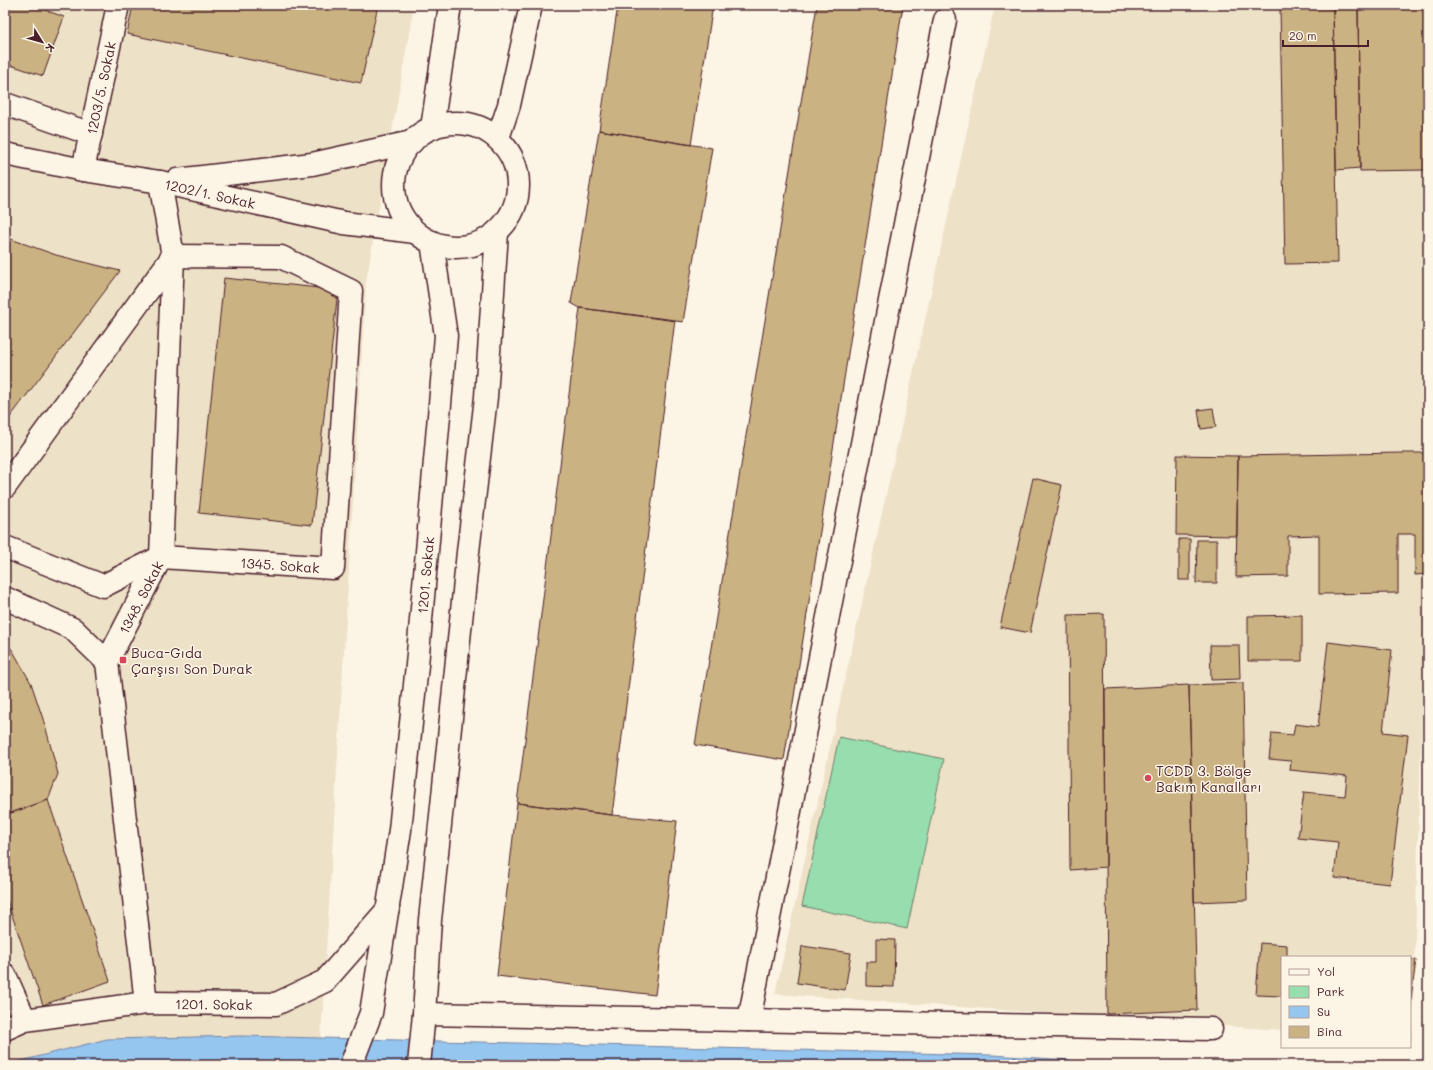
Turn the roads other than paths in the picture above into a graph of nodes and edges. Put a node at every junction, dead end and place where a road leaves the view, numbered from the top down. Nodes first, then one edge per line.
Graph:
1 (118, 5) edge
2 (450, 5) edge
3 (531, 5) edge
4 (945, 20) dead end
5 (5, 104) edge
6 (432, 128) junction
7 (91, 134) junction
8 (498, 138) junction
9 (412, 142) junction
10 (5, 154) edge
11 (83, 170) junction
12 (160, 182) junction
13 (497, 232) junction
14 (424, 237) junction
15 (173, 256) junction
16 (5, 487) edge
17 (5, 547) edge
18 (161, 557) junction
19 (5, 598) edge
20 (107, 662) junction
21 (388, 908) junction
22 (5, 975) edge
23 (146, 1003) junction
24 (424, 1014) junction
25 (25, 1020) junction
26 (748, 1020) junction
27 (5, 1029) edge
28 (1211, 1029) dead end
29 (351, 1065) edge
30 (419, 1065) edge

1 - 7 street, 1203/5. Sokak
2 - 6 street
3 - 8 street
4 - 26 street
5 - 7 street
6 - 8 street
6 - 9 street
7 - 11 street, 1203/5. Sokak
8 - 13 street
9 - 12 street
9 - 14 street
10 - 11 street, 1202/1. Sokak
11 - 12 street, 1202/1. Sokak
12 - 14 street, 1202/1. Sokak
12 - 15 street
13 - 14 street
13 - 24 street
14 - 21 street, 1201. Sokak
15 - 16 street
15 - 18 street
15 - 18 street, 1345. Sokak
17 - 18 street, 1348. Sokak
18 - 20 street, 1348. Sokak
19 - 20 street
20 - 23 street
21 - 23 street, 1201. Sokak
21 - 29 street, 1201. Sokak
22 - 25 street
23 - 25 street, 1201. Sokak
24 - 26 street
24 - 30 street
25 - 27 street, 1201. Sokak
26 - 28 street

